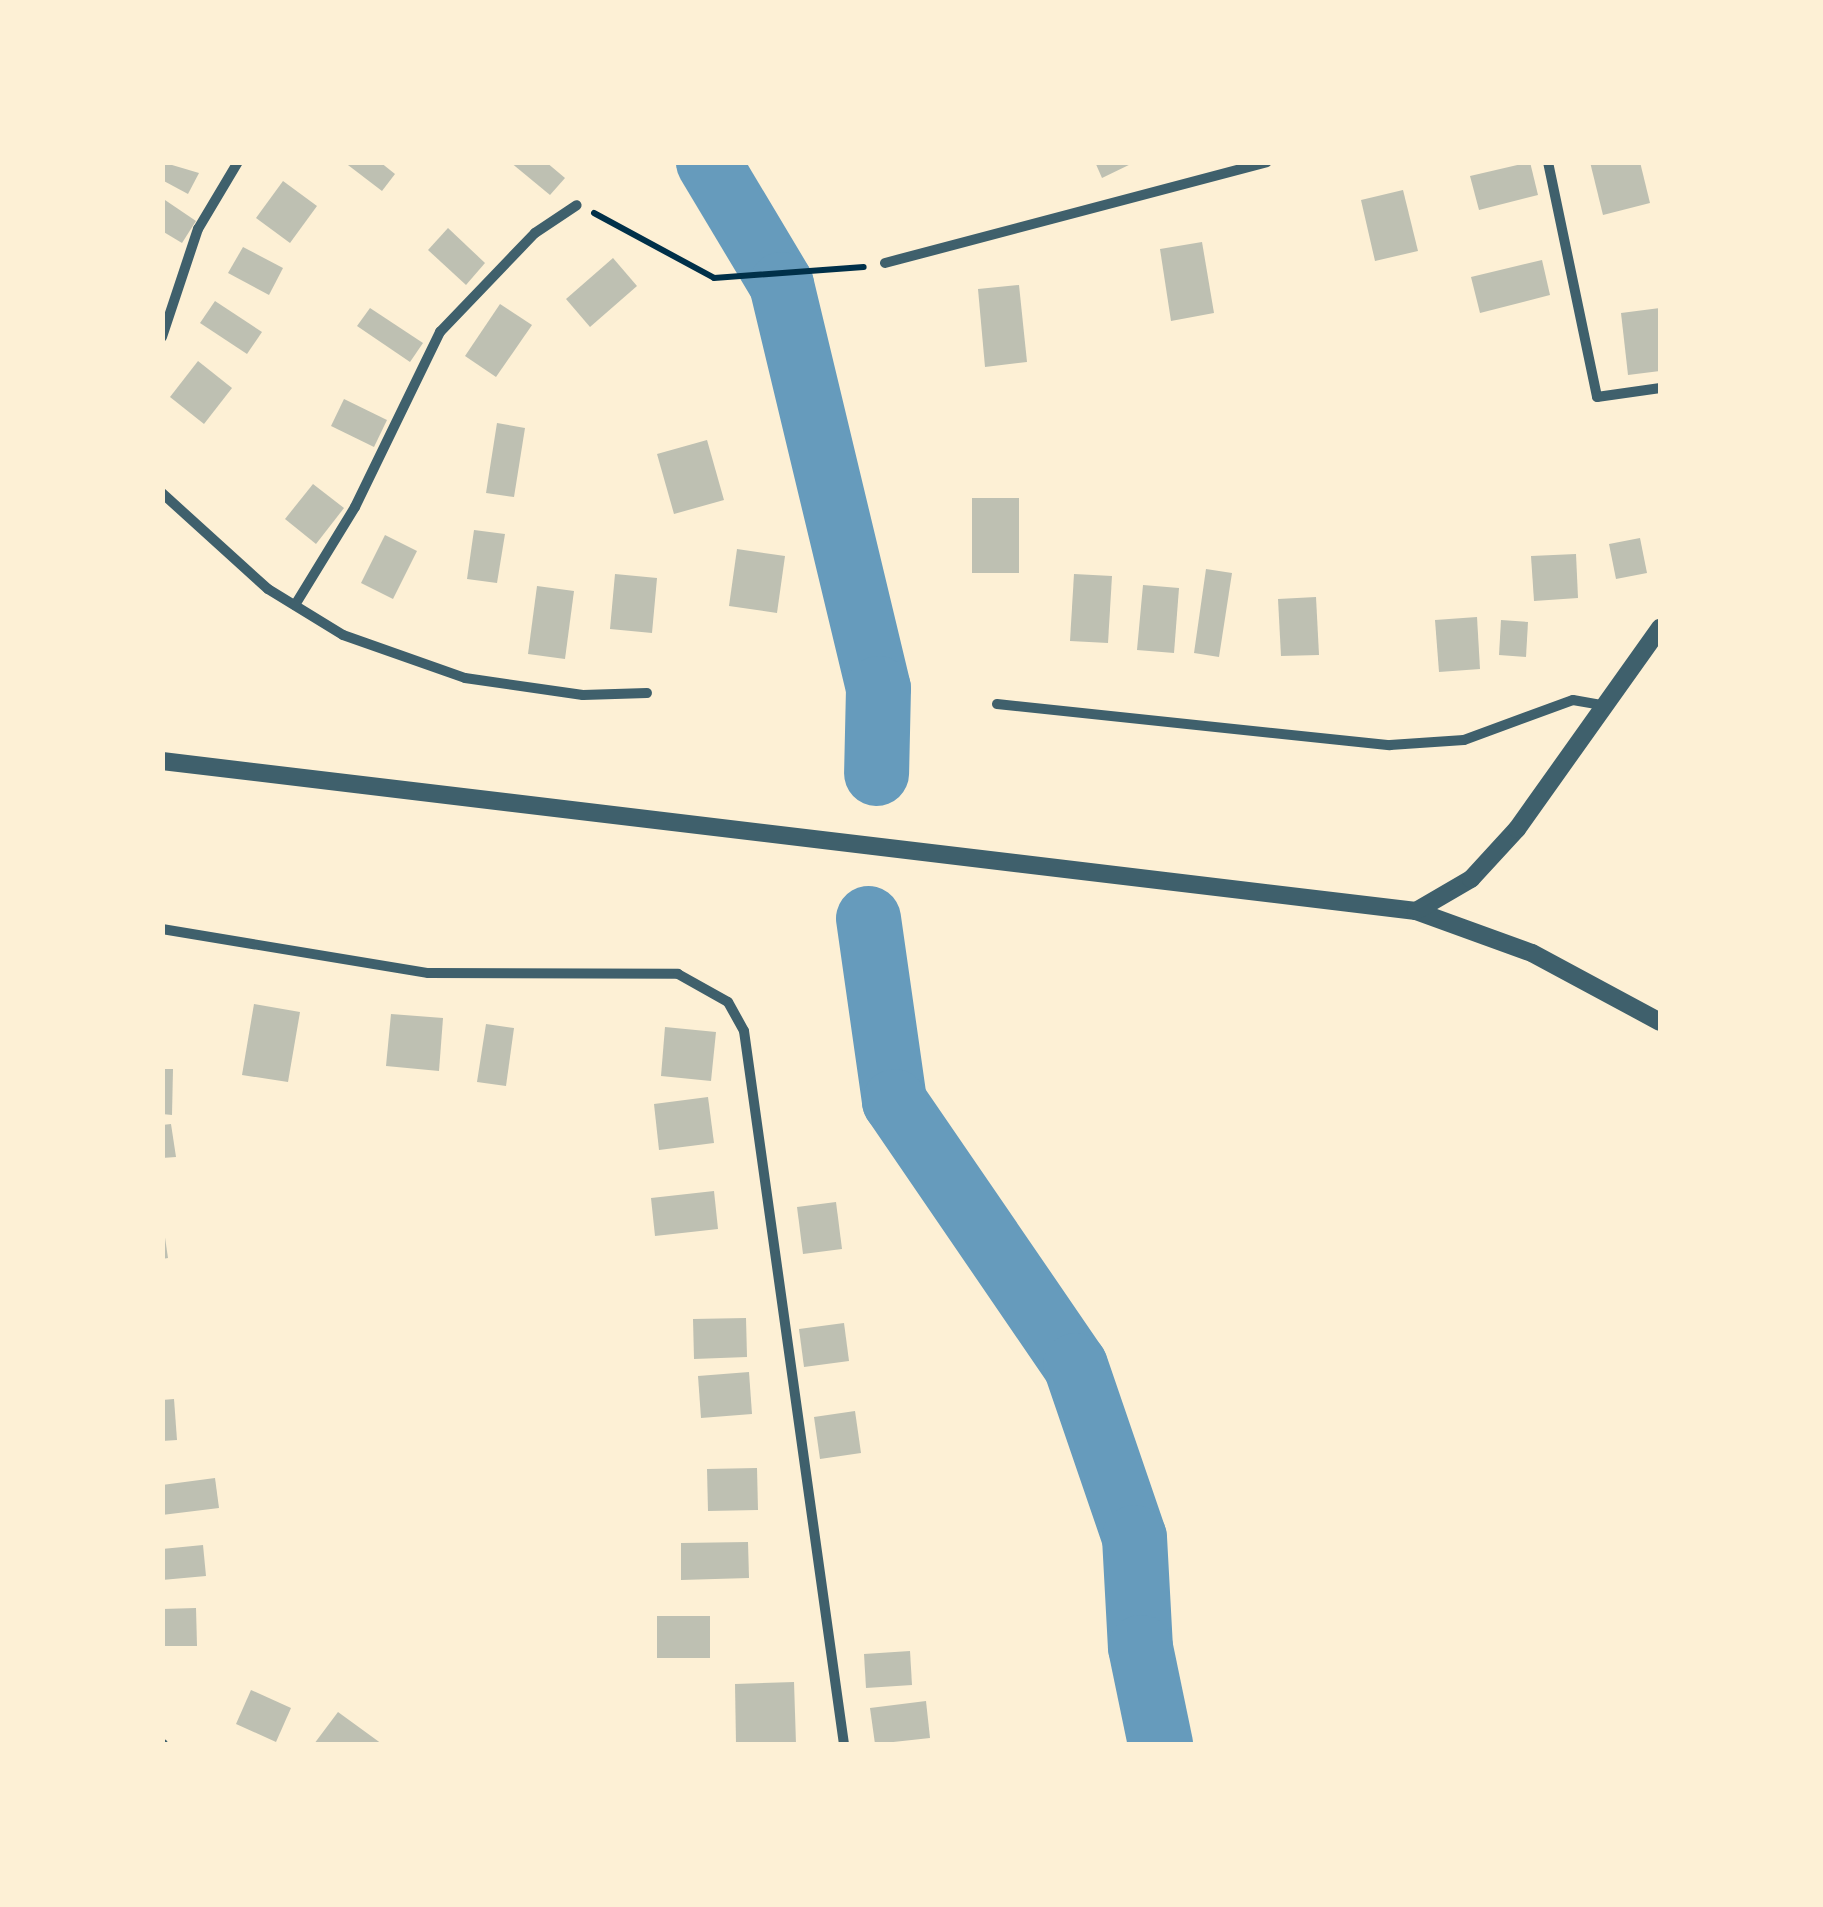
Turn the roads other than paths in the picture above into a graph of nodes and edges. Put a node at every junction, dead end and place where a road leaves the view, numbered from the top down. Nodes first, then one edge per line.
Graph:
1 (238, 162) edge
2 (1267, 162) edge
3 (1548, 162) edge
4 (577, 206) road end
5 (885, 263) road end
6 (162, 337) edge
7 (1660, 388) edge
8 (162, 493) edge
9 (294, 605) junction
10 (1660, 628) edge
11 (647, 693) dead end
12 (997, 704) dead end
13 (1606, 706) junction
14 (162, 761) edge
15 (1416, 912) junction
16 (162, 930) edge
17 (1660, 1022) edge
18 (844, 1744) edge

1 - 6 street
2 - 5 street
3 - 7 street
4 - 9 street
8 - 9 street
9 - 11 street
10 - 13 street
12 - 13 street
13 - 15 street
14 - 15 street
15 - 17 street
16 - 18 street

